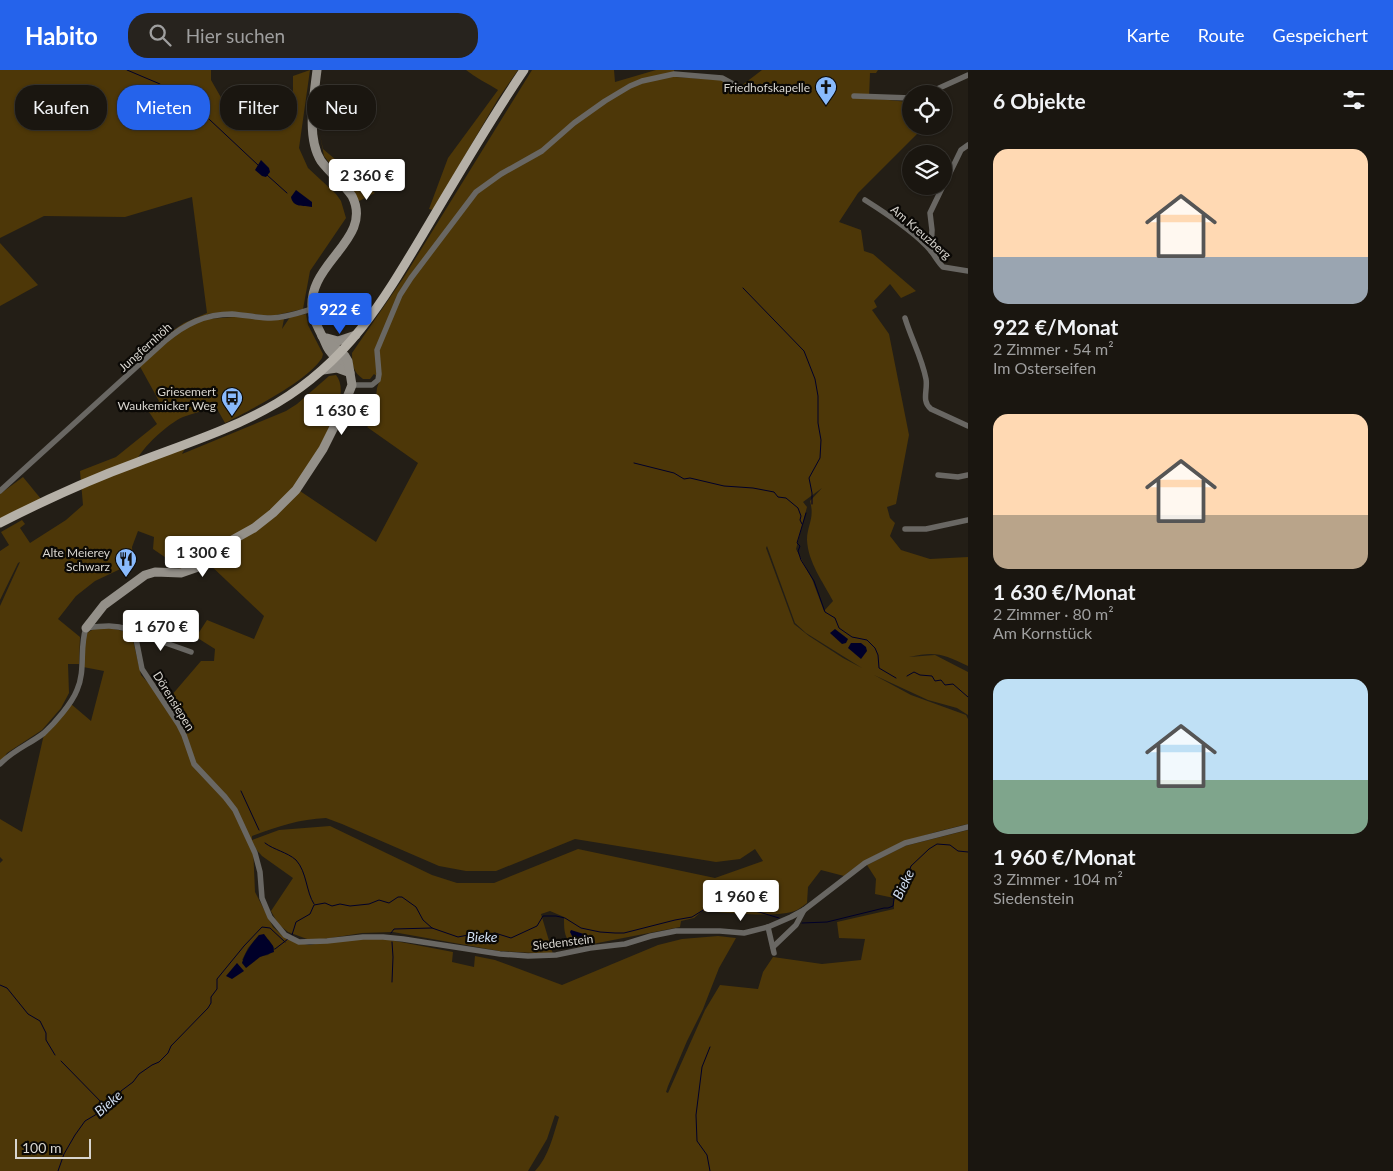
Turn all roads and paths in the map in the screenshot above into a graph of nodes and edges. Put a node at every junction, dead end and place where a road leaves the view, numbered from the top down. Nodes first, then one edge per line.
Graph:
1 (317, 70) edge
2 (524, 70) edge
3 (968, 75) edge
4 (946, 85) edge
5 (746, 91) dead end
6 (854, 96) dead end
7 (902, 98) edge
8 (968, 145) edge
9 (952, 168) edge
10 (938, 195) edge
11 (864, 200) dead end
12 (931, 251) junction
13 (968, 271) edge
14 (312, 309) junction
15 (905, 318) dead end
16 (356, 335) junction
17 (322, 336) junction
18 (339, 355) junction
19 (322, 370) junction
20 (350, 373) junction
21 (352, 385) junction
22 (968, 426) edge
23 (938, 475) dead end
24 (968, 475) edge
25 (0, 491) edge
26 (968, 520) edge
27 (0, 523) edge
28 (905, 529) dead end
29 (86, 628) junction
30 (135, 634) junction
31 (191, 652) dead end
32 (0, 764) edge
33 (968, 827) edge
34 (804, 910) junction
35 (768, 927) junction
36 (299, 942) joint

1 - 14 street
2 - 16 main road
3 - 4 street
5 - 21 street
6 - 7 street
8 - 9 street
10 - 12 street
11 - 12 street, Am Kreuzberg
12 - 13 street, Am Kreuzberg
14 - 17 street
14 - 25 street, Jungfernhöh
15 - 22 street
16 - 17 street
16 - 18 main road
17 - 18 street
18 - 19 main road
18 - 20 street
19 - 20 street
19 - 27 main road
20 - 21 street
21 - 29 street
23 - 24 street
26 - 28 street
29 - 30 street
29 - 32 street
30 - 31 street
30 - 36 street, Dörensiepen
33 - 34 street, Siedenstein
34 - 35 street, Siedenstein
34 - 35 street
35 - 36 street, Siedenstein

